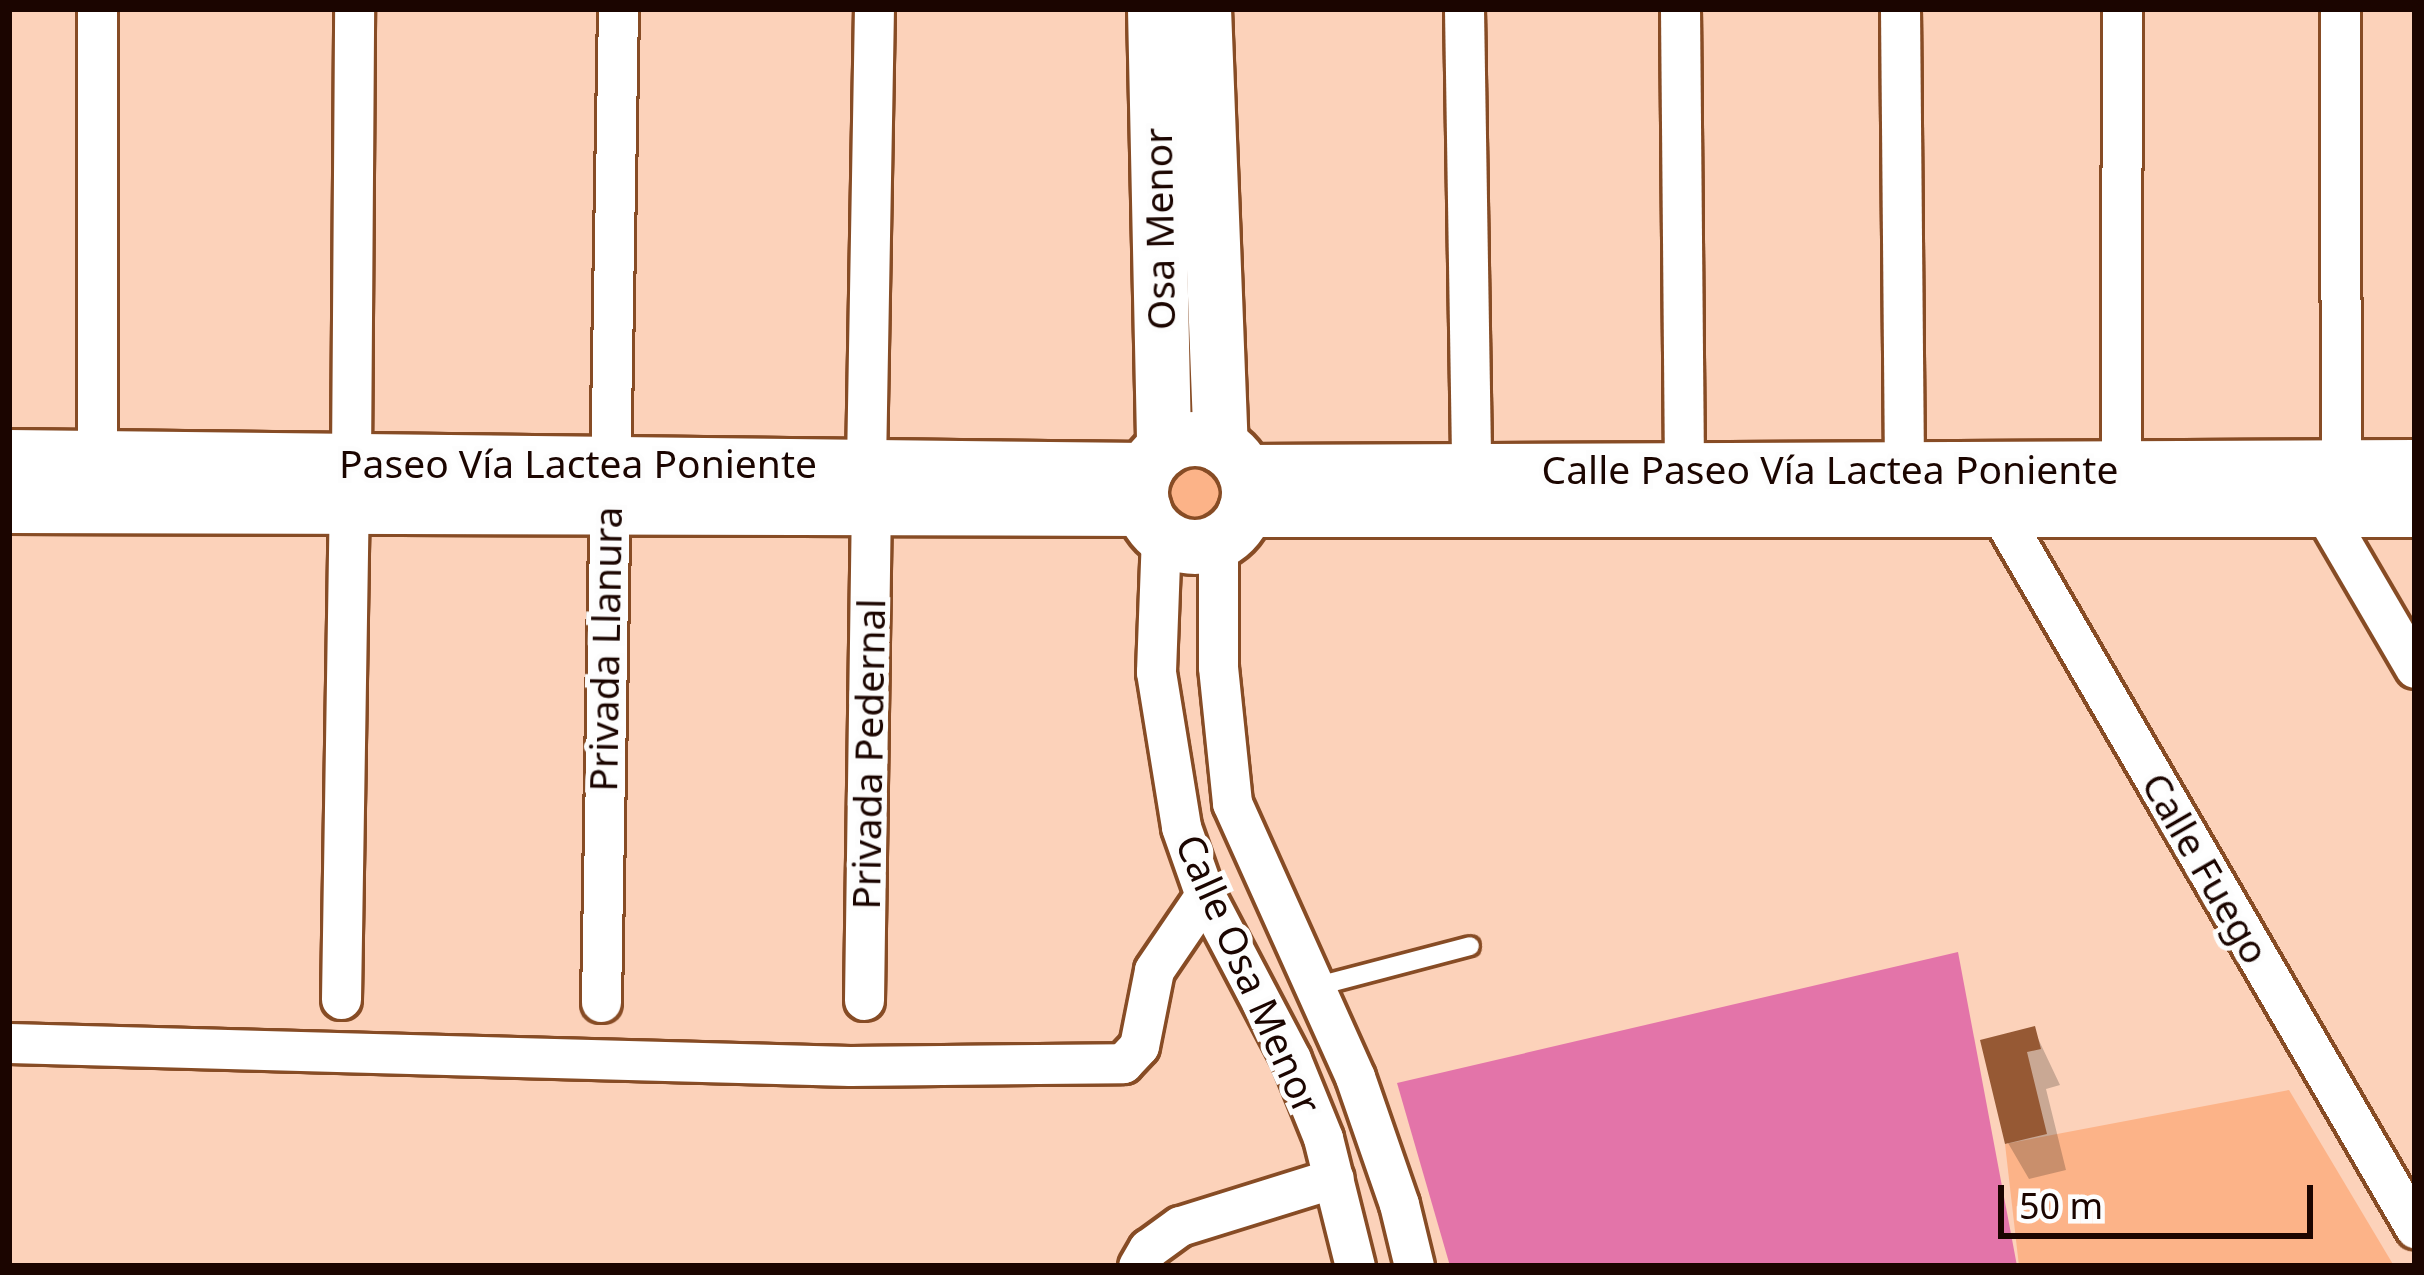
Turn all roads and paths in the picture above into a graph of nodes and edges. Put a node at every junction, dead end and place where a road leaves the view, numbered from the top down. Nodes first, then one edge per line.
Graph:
1 (97, 9) edge
2 (355, 9) edge
3 (618, 9) edge
4 (874, 9) edge
5 (1155, 9) edge
6 (1204, 9) edge
7 (1464, 9) edge
8 (1680, 9) edge
9 (1900, 9) edge
10 (2122, 9) edge
11 (2340, 9) edge
12 (9, 457) edge
13 (97, 457) junction
14 (1684, 467) junction
15 (2415, 467) edge
16 (1904, 468) junction
17 (2121, 468) junction
18 (1471, 470) junction
19 (350, 484) junction
20 (869, 486) junction
21 (607, 487) junction
22 (2332, 487) junction
23 (1154, 491) junction
24 (1233, 492) junction
25 (9, 506) edge
26 (1996, 508) junction
27 (2415, 510) edge
28 (2415, 668) edge
29 (1205, 895) junction
30 (1470, 946) dead end
31 (1318, 986) junction
32 (341, 999) dead end
33 (864, 1000) dead end
34 (602, 1002) dead end
35 (9, 1043) edge
36 (1334, 1178) junction
37 (2415, 1228) edge
38 (1138, 1266) edge
39 (1355, 1266) edge
40 (1414, 1266) edge

1 - 13 street
2 - 19 street
3 - 21 street, Privada Llanura
4 - 20 street, Privada Pedernal
5 - 23 street, Osa Menor
6 - 24 street, Osa Menor
7 - 18 street
8 - 14 street
9 - 16 street
10 - 17 street
11 - 22 street
12 - 13 street, Paseo Vía Lactea Poniente
13 - 19 street, Paseo Vía Lactea Poniente
14 - 16 street, Calle Paseo Vía Lactea Poniente
14 - 18 street, Calle Paseo Vía Lactea Poniente
15 - 22 street, Calle Paseo Vía Lactea Poniente
16 - 17 street, Calle Paseo Vía Lactea Poniente
17 - 22 street, Calle Paseo Vía Lactea Poniente
18 - 24 street, Calle Paseo Vía Lactea Poniente
19 - 21 street
19 - 25 street
19 - 32 street
20 - 21 street
20 - 23 street
20 - 33 street, Privada Pedernal
21 - 34 street, Privada Llanura
22 - 26 street
22 - 27 street
22 - 28 street
23 - 24 street
23 - 24 street
23 - 29 street, Calle Osa Menor
24 - 26 street
24 - 31 street, Calle Osa Menor
26 - 37 street, Calle Fuego
29 - 35 street
29 - 36 street, Calle Osa Menor
30 - 31 lane
31 - 40 street, Calle Osa Menor
36 - 38 street
36 - 39 street, Calle Osa Menor

